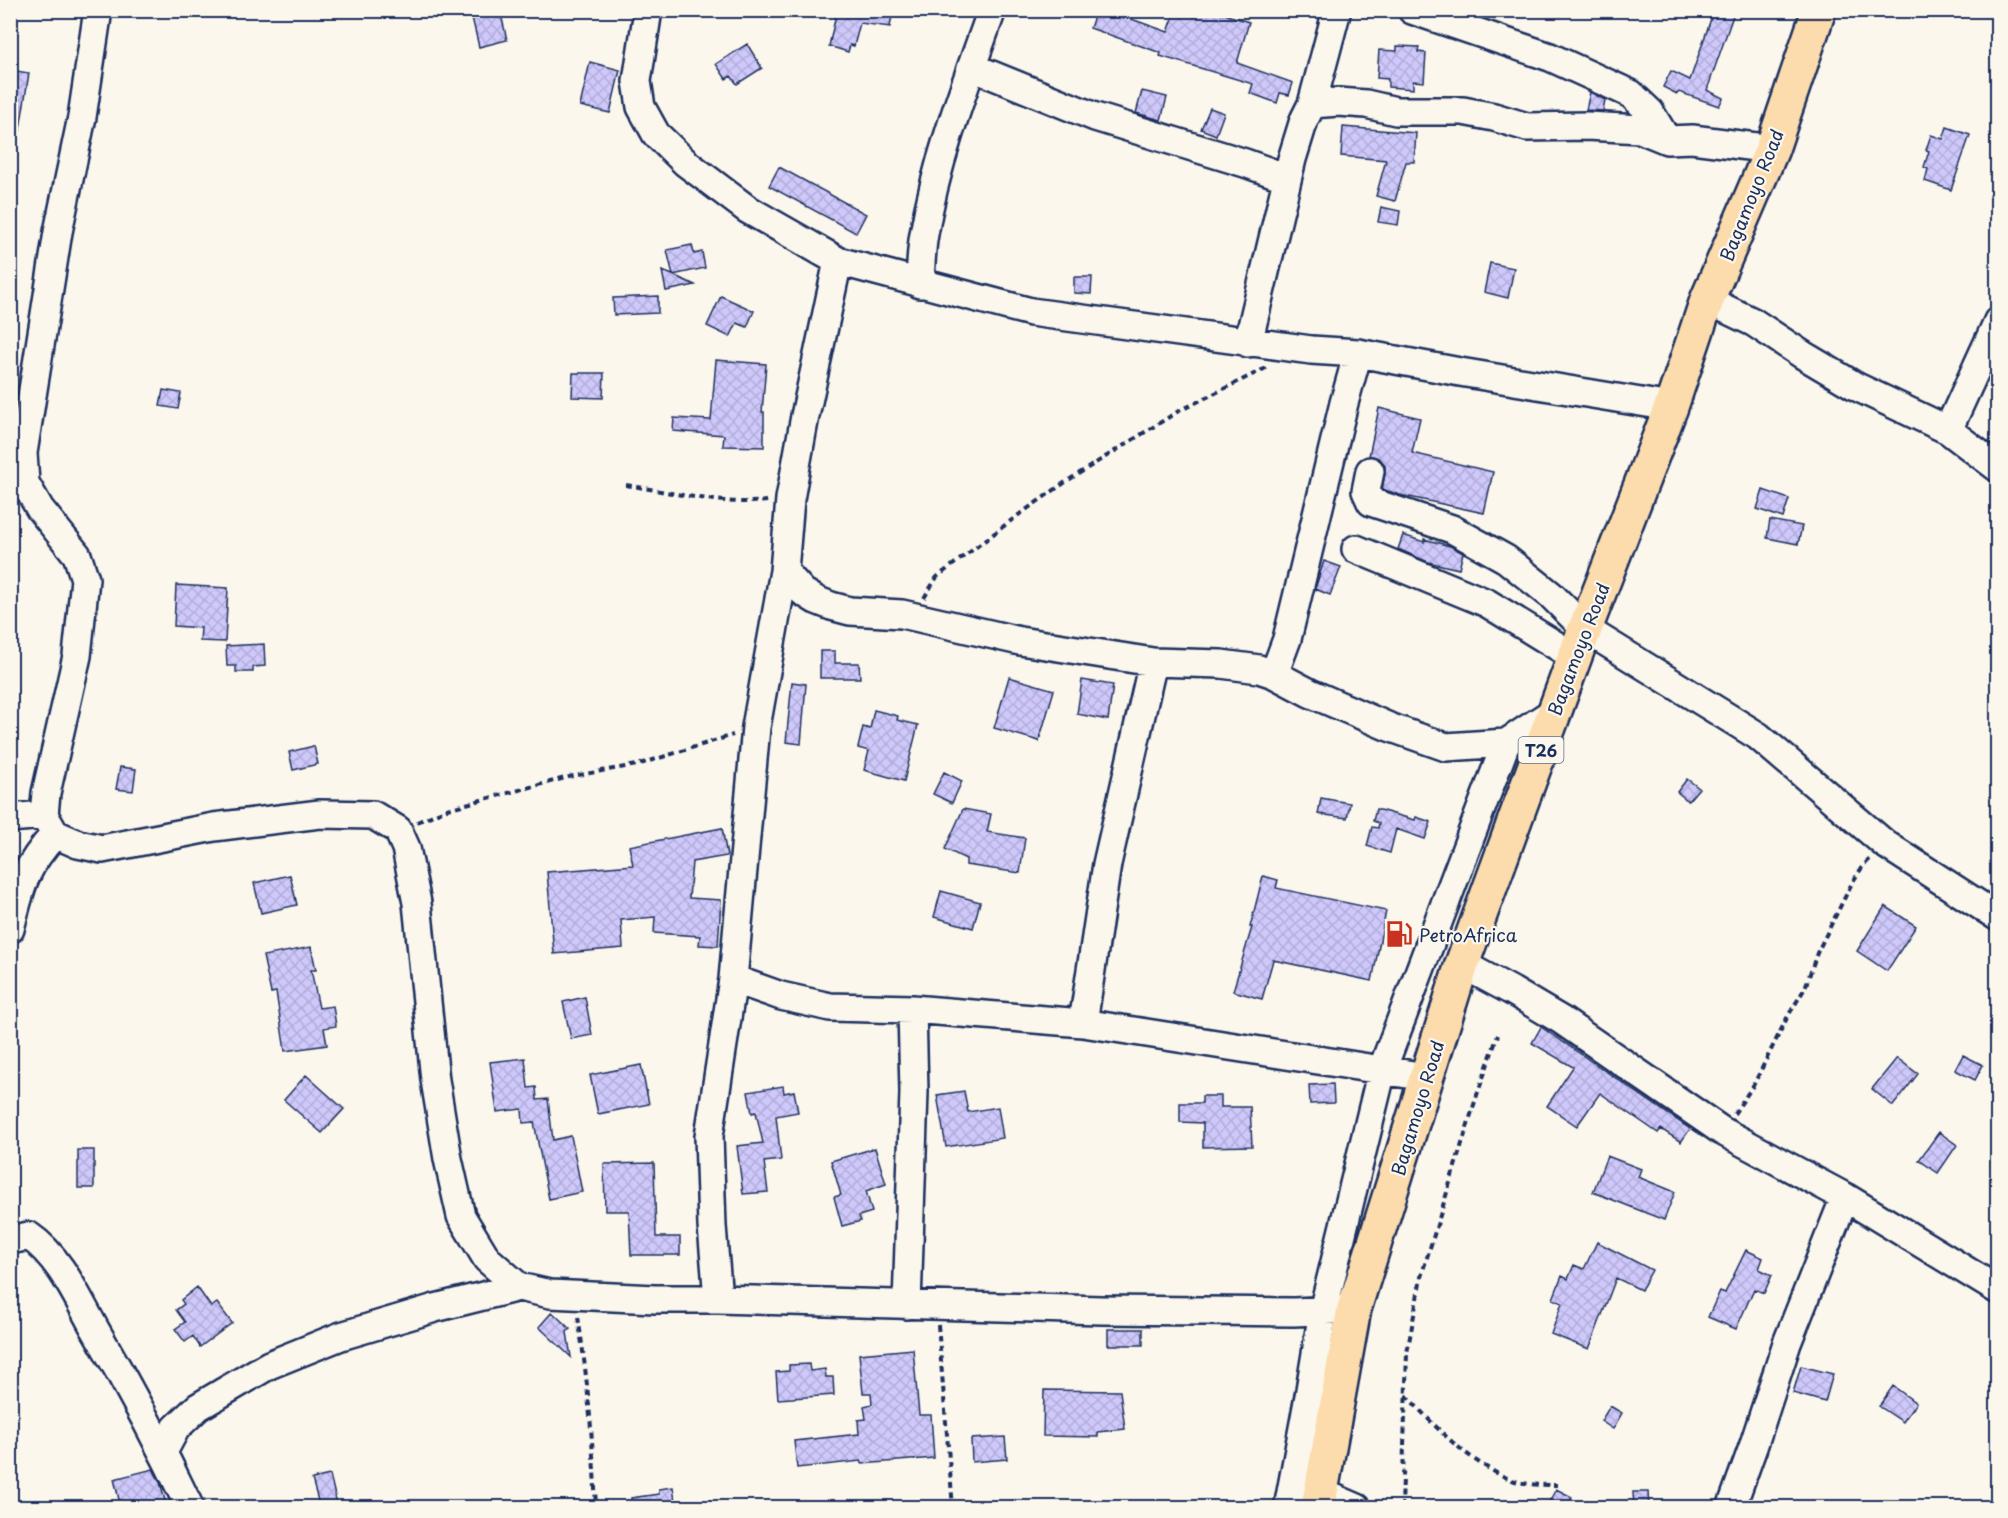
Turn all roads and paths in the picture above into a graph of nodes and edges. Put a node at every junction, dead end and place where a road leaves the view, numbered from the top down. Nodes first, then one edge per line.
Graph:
1 (98, 10) edge
2 (648, 10) edge
3 (992, 10) edge
4 (1337, 10) edge
5 (1412, 10) edge
6 (1820, 10) edge
7 (972, 67) junction
8 (1312, 104) junction
9 (1667, 140) junction
10 (1772, 149) junction
11 (1287, 178) junction
12 (838, 261) junction
13 (920, 284) junction
14 (1707, 300) junction
15 (1998, 321) edge
16 (1248, 342) junction
17 (1294, 348) junction
18 (1358, 353) junction
19 (1671, 407) junction
20 (1948, 430) junction
21 (1998, 468) edge
22 (1370, 471) dead end
23 (18, 480) edge
24 (626, 485) dead end
25 (790, 499) junction
26 (1356, 549) dead end
27 (784, 571) junction
28 (902, 614) junction
29 (1580, 643) junction
30 (1153, 662) junction
31 (1274, 674) junction
32 (1556, 710) junction
33 (756, 727) junction
34 (1506, 743) junction
35 (10, 818) edge
36 (50, 825) junction
37 (398, 830) junction
38 (1885, 844) junction
39 (1998, 916) edge
40 (10, 929) edge
41 (1462, 964) junction
42 (733, 979) junction
43 (912, 1009) junction
44 (1083, 1023) junction
45 (1498, 1035) dead end
46 (1382, 1070) junction
47 (1426, 1077) junction
48 (1722, 1131) junction
49 (1845, 1197) junction
50 (10, 1240) edge
51 (519, 1287) junction
52 (1998, 1290) edge
53 (574, 1295) junction
54 (718, 1299) junction
55 (907, 1305) junction
56 (936, 1306) junction
57 (1339, 1310) junction
58 (1406, 1395) junction
59 (163, 1452) junction
60 (1557, 1485) dead end
61 (1319, 1500) edge
62 (190, 1508) edge
63 (596, 1508) edge
64 (953, 1508) edge
65 (1288, 1508) edge
66 (1357, 1508) edge
67 (1402, 1508) edge
68 (1731, 1508) edge

1 - 23 street
2 - 12 street
3 - 7 street
4 - 8 street
5 - 9 street
6 - 10 highway, Bagamoyo Road / T26
7 - 11 street
7 - 13 street
8 - 9 street
8 - 11 street
9 - 10 street
10 - 14 highway, Bagamoyo Road / T26
11 - 16 street
12 - 13 street
12 - 25 street
13 - 16 street
14 - 19 highway, Bagamoyo Road / T26
14 - 20 street
15 - 20 street
16 - 17 street
17 - 18 street
17 - 28 path
18 - 19 street
18 - 31 street
19 - 29 highway, Bagamoyo Road / T26
20 - 21 street
22 - 29 street
23 - 36 street
24 - 25 path
25 - 27 street
26 - 29 street
27 - 28 street
27 - 33 street
28 - 30 street
29 - 32 highway, Bagamoyo Road / T26
29 - 38 street
30 - 31 street
30 - 44 street
31 - 34 street
32 - 34 street
32 - 41 highway, Bagamoyo Road / T26
33 - 37 path
33 - 42 street
34 - 46 street
35 - 36 street
36 - 37 street
36 - 40 street
37 - 51 street
38 - 39 street
38 - 48 path
41 - 47 highway, Bagamoyo Road / T26
41 - 48 street
42 - 43 street
42 - 54 street
43 - 44 street
43 - 55 street
44 - 46 street
45 - 58 path
46 - 47 street
46 - 57 street
47 - 57 highway, Bagamoyo Road / T26
48 - 49 street
49 - 52 street
49 - 68 street
50 - 59 street
51 - 53 street
51 - 59 street
53 - 54 street
53 - 63 path
54 - 55 street
55 - 56 street
56 - 57 street
56 - 64 path
57 - 61 highway, Bagamoyo Road / T26
57 - 65 street
58 - 60 path
58 - 67 path
59 - 62 street
61 - 66 street

